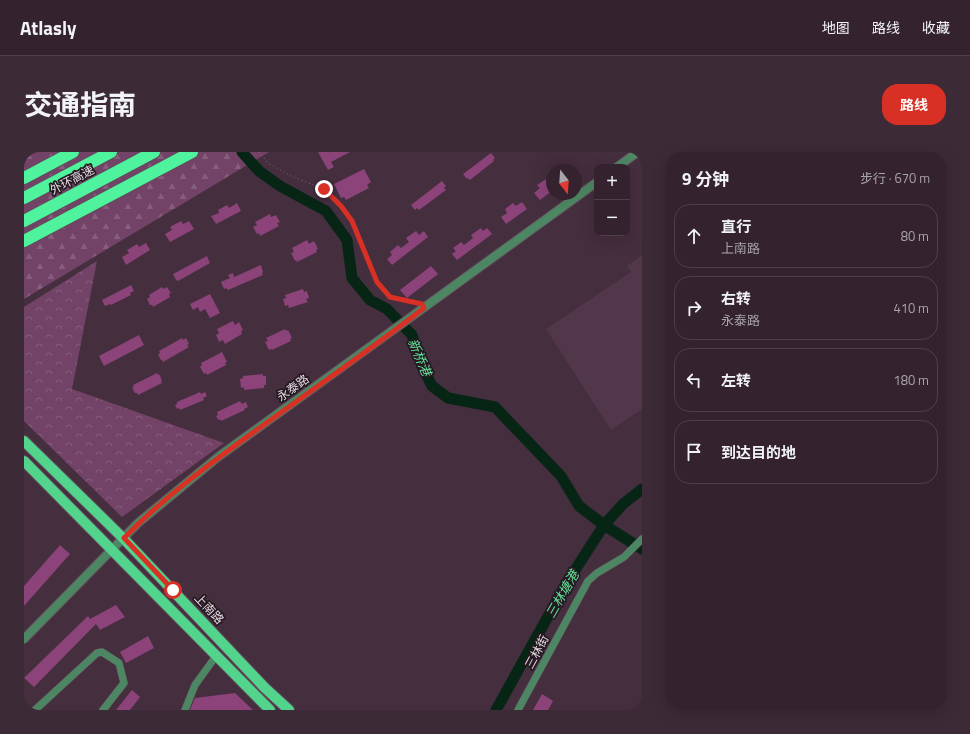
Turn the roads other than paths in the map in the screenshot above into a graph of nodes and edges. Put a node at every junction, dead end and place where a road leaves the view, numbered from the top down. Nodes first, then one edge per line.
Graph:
1 (73, 152) edge
2 (111, 152) edge
3 (154, 152) edge
4 (192, 152) edge
5 (638, 152) edge
6 (621, 164) edge
7 (24, 178) edge
8 (594, 184) edge
9 (24, 198) edge
10 (24, 221) edge
11 (24, 241) edge
12 (24, 441) edge
13 (24, 460) edge
14 (124, 538) junction
15 (642, 538) edge
16 (111, 550) junction
17 (24, 639) edge
18 (216, 656) junction
19 (35, 710) edge
20 (103, 710) edge
21 (185, 710) edge
22 (270, 710) edge
23 (289, 710) edge
24 (518, 710) edge

1 - 7 highway
2 - 9 highway, 外环高速
3 - 10 highway, 外环高速
4 - 11 highway
5 - 6 street
8 - 14 street, 永泰路
12 - 14 main road, 上南路
13 - 16 main road
14 - 16 street, 永泰路
14 - 23 main road, 上南路
15 - 24 street, 三林街
16 - 17 street, 永泰路
16 - 18 main road
18 - 21 street
18 - 22 main road
19 - 20 street

